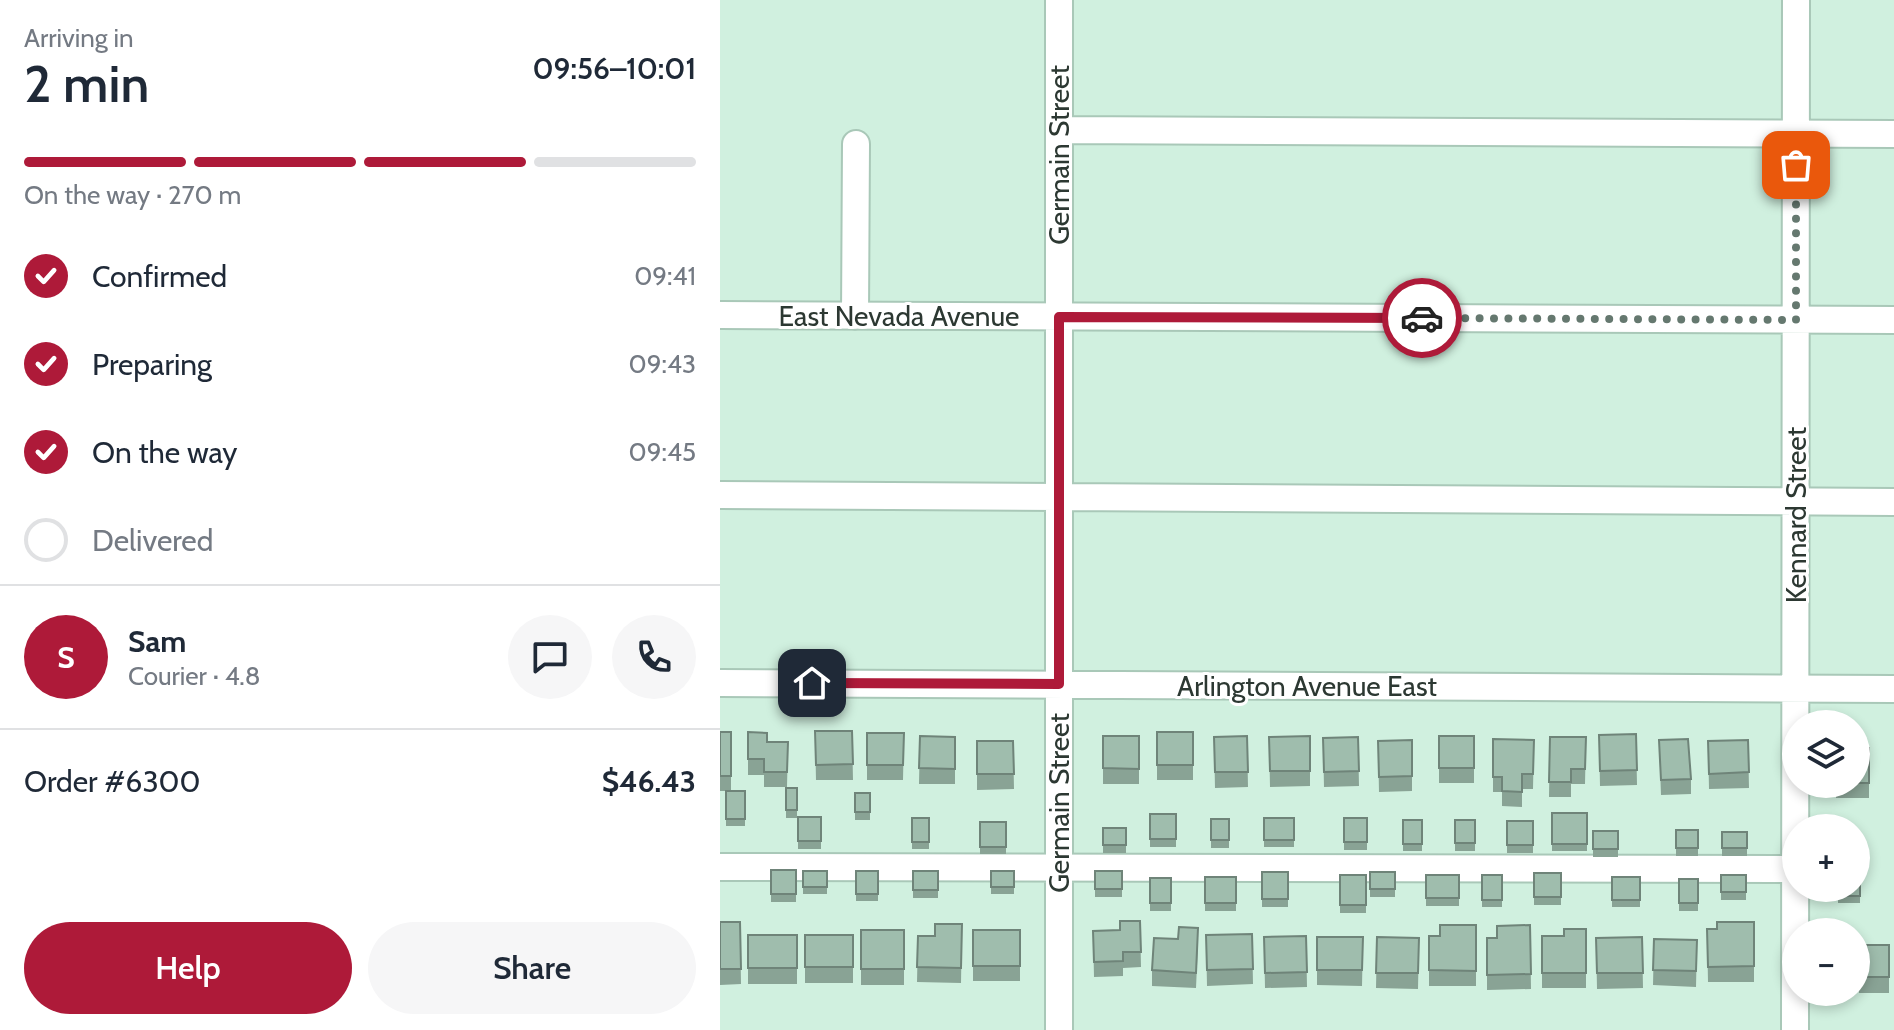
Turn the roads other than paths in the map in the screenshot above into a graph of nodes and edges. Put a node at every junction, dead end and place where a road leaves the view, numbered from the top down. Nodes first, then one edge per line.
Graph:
1 (1059, 0) edge
2 (1796, 0) edge
3 (1059, 130) junction
4 (1796, 134) junction
5 (1894, 134) edge
6 (856, 144) dead end
7 (720, 315) edge
8 (855, 316) junction
9 (1059, 317) junction
10 (1796, 320) junction
11 (1894, 320) edge
12 (720, 495) edge
13 (1059, 499) junction
14 (1894, 502) edge
15 (1796, 503) junction
16 (720, 683) edge
17 (1059, 684) junction
18 (1796, 688) junction
19 (1894, 689) edge
20 (1796, 814) edge
21 (720, 867) edge
22 (1059, 868) junction
23 (1782, 869) edge
24 (1796, 902) edge
25 (1059, 1030) edge
26 (1795, 1030) edge

1 - 3 street, Germain Street
2 - 4 street, Kennard Street
3 - 4 street
3 - 9 street, Germain Street
4 - 5 street
4 - 10 street, Kennard Street
6 - 8 street
7 - 8 street, East Nevada Avenue
8 - 9 street, East Nevada Avenue
9 - 10 street, East Nevada Avenue
9 - 13 street, Germain Street
10 - 11 street, East Nevada Avenue
10 - 15 street, Kennard Street
12 - 13 street
13 - 15 street
13 - 17 street, Germain Street
14 - 15 street
15 - 18 street, Kennard Street
16 - 17 street, Arlington Avenue East
17 - 18 street, Arlington Avenue East
17 - 22 street, Germain Street
18 - 19 street, Arlington Avenue East
18 - 20 street, Kennard Street
21 - 22 street
22 - 23 street
22 - 25 street, Germain Street
24 - 26 street, Kennard Street

